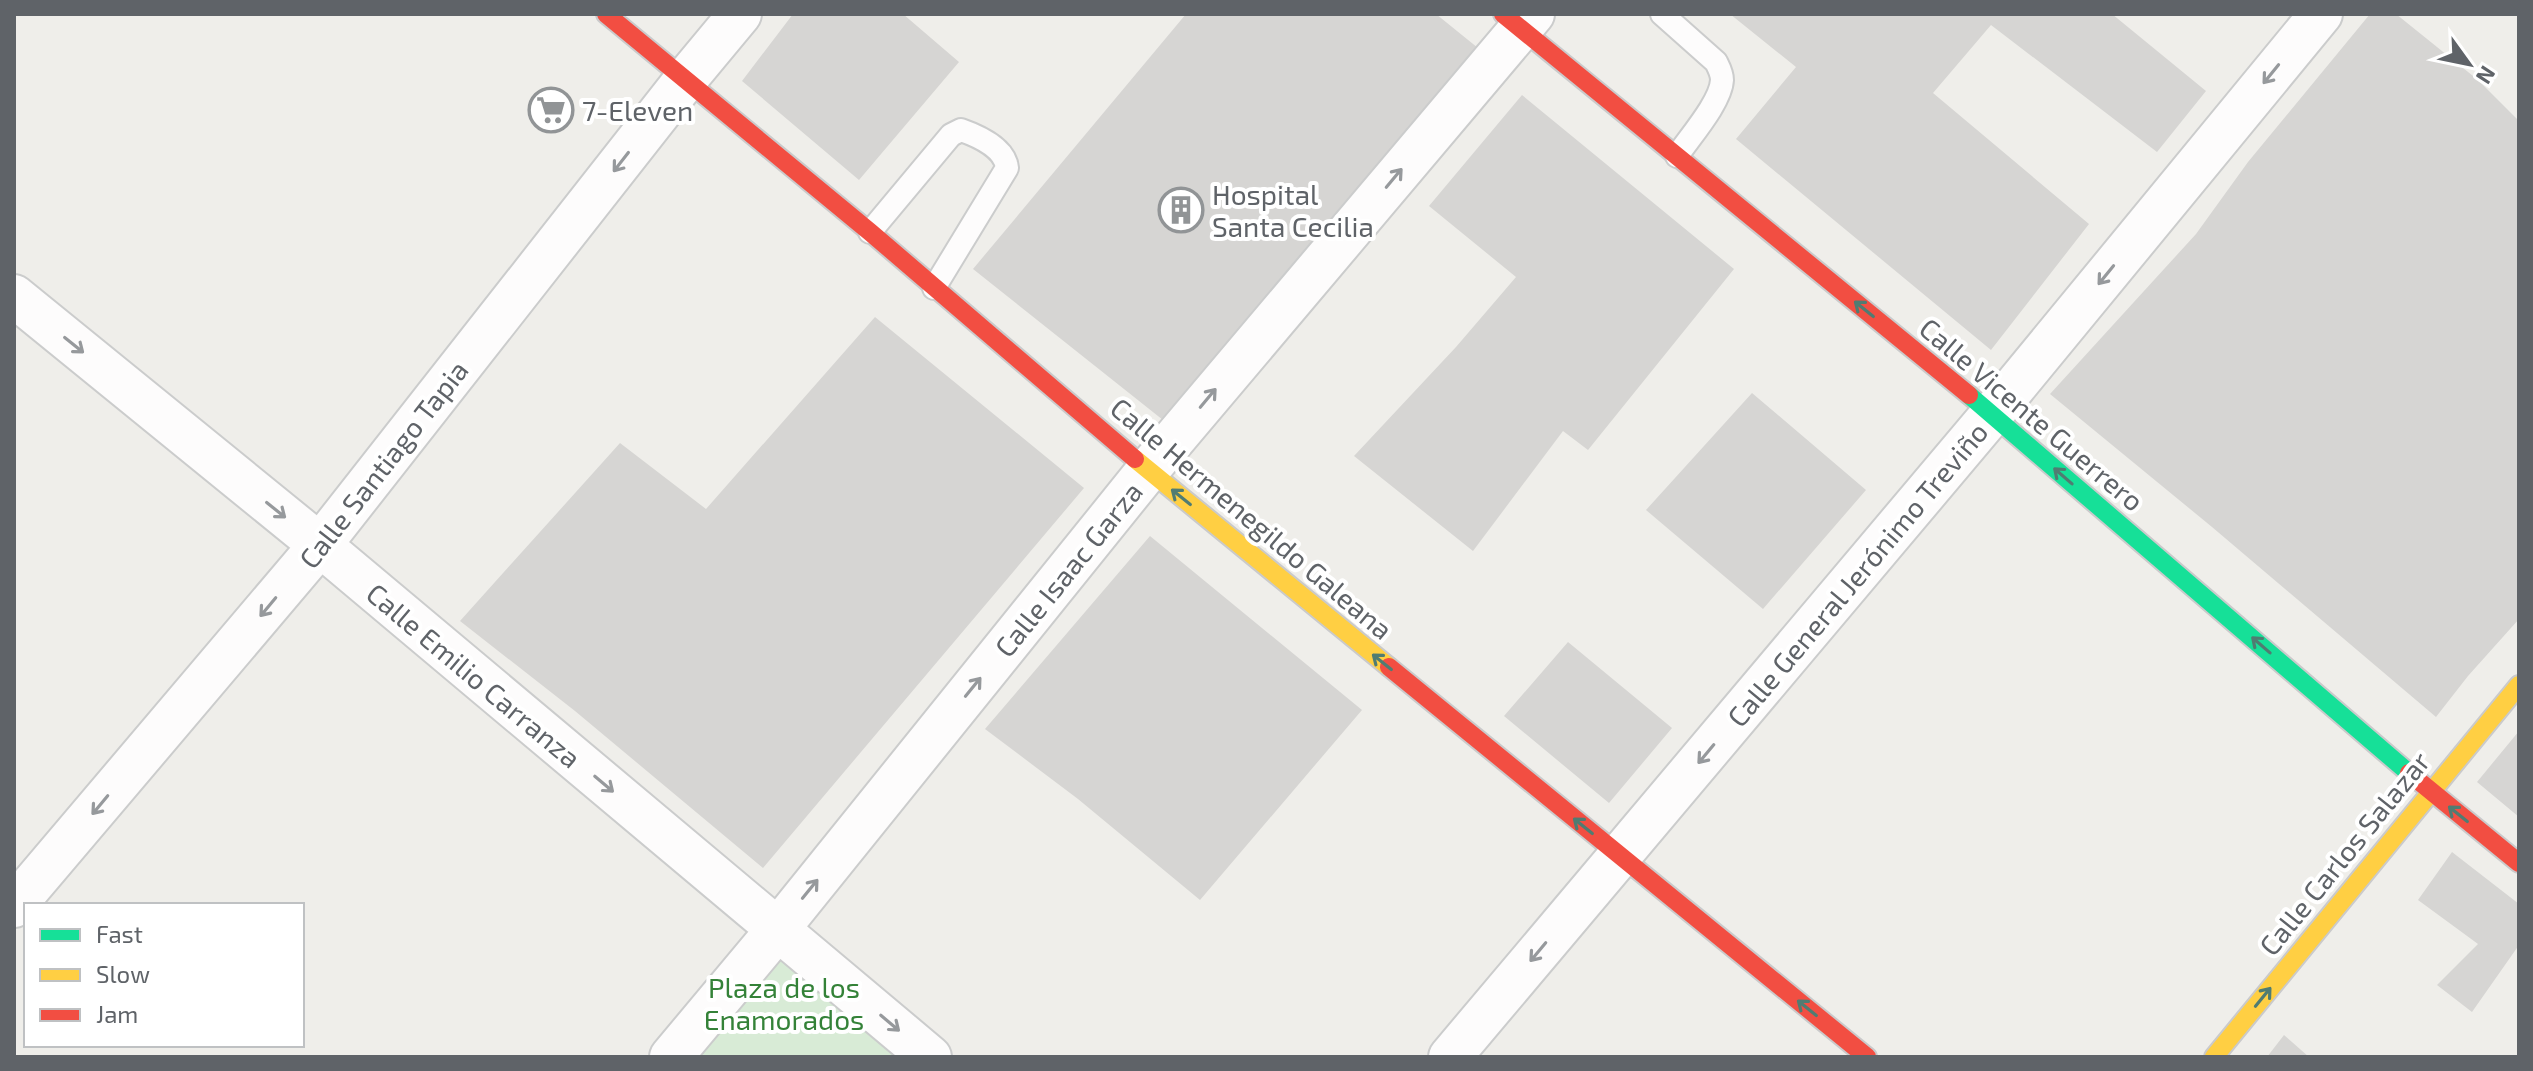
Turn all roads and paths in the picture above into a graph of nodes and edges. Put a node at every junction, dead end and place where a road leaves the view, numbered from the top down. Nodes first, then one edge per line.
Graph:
1 (606, 14) edge
2 (740, 14) edge
3 (1662, 14) edge
4 (2321, 14) edge
5 (1519, 19) edge
6 (686, 79) junction
7 (1677, 156) junction
8 (870, 232) junction
9 (934, 288) junction
10 (14, 296) edge
11 (1992, 414) junction
12 (1148, 470) junction
13 (320, 545) junction
14 (2519, 685) edge
15 (2430, 791) junction
16 (1619, 856) junction
17 (2519, 863) edge
18 (14, 906) edge
19 (778, 929) junction
20 (671, 1057) edge
21 (930, 1057) edge
22 (1450, 1057) edge
23 (1867, 1057) edge
24 (2214, 1057) edge

1 - 6 street, Calle Hermenegildo Galeana
2 - 6 street, Calle Santiago Tapia
3 - 7 lane
4 -> 11 street, Calle General Jerónimo Treviño
5 - 7 street, Calle Vicente Guerrero
12 -> 5 street, Calle Isaac Garza
6 - 8 street, Calle Hermenegildo Galeana
6 -> 13 street, Calle Santiago Tapia
11 -> 7 street, Calle Vicente Guerrero
8 - 9 street, Calle Hermenegildo Galeana
8 - 9 lane
9 - 12 street, Calle Hermenegildo Galeana
10 -> 13 street, Calle Emilio Carranza
15 -> 11 street, Calle Vicente Guerrero
11 -> 16 street, Calle General Jerónimo Treviño
16 -> 12 street, Calle Hermenegildo Galeana
19 -> 12 street, Calle Isaac Garza
13 -> 18 street, Calle Santiago Tapia
13 -> 19 street, Calle Emilio Carranza
14 - 15 street, Calle Carlos Salazar
17 -> 15 street, Calle Vicente Guerrero
24 -> 15 street, Calle Carlos Salazar
16 -> 22 street, Calle General Jerónimo Treviño
23 -> 16 street, Calle Hermenegildo Galeana
19 - 20 street, Calle Isaac Garza
19 -> 21 street, Calle Emilio Carranza

